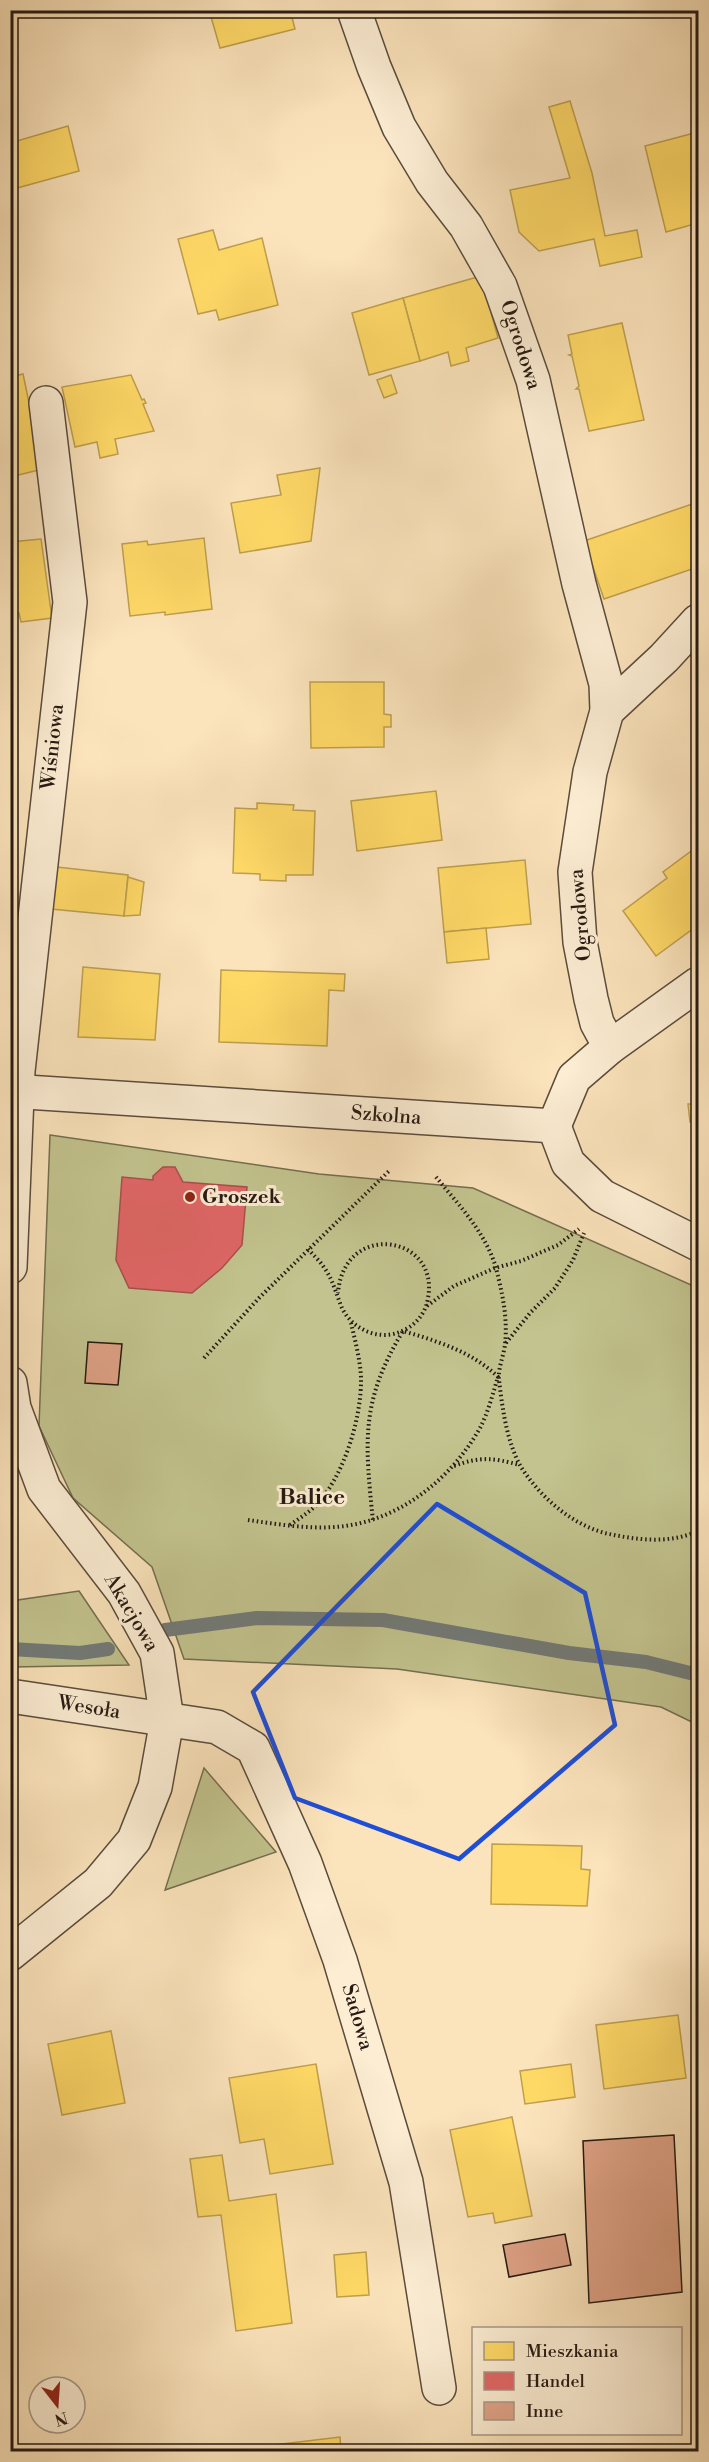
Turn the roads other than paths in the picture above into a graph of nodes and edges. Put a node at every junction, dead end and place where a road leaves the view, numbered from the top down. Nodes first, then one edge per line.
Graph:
1 (354, 10) edge
2 (46, 403) dead end
3 (699, 621) edge
4 (607, 711) junction
5 (699, 984) edge
6 (610, 1047) junction
7 (13, 1091) edge
8 (554, 1126) junction
9 (699, 1244) edge
10 (10, 1267) edge
11 (10, 1383) edge
12 (10, 1696) edge
13 (167, 1720) junction
14 (10, 1954) edge
15 (439, 2388) dead end

1 - 4 street, Ogrodowa
2 - 7 street, Wiśniowa
3 - 4 street
4 - 6 street, Ogrodowa
5 - 6 street
6 - 8 street
7 - 8 street, Szkolna
7 - 10 street
8 - 9 street
11 - 13 street, Akacjowa
12 - 13 street, Wesoła
13 - 14 street, Akacjowa
13 - 15 street, Sadowa

